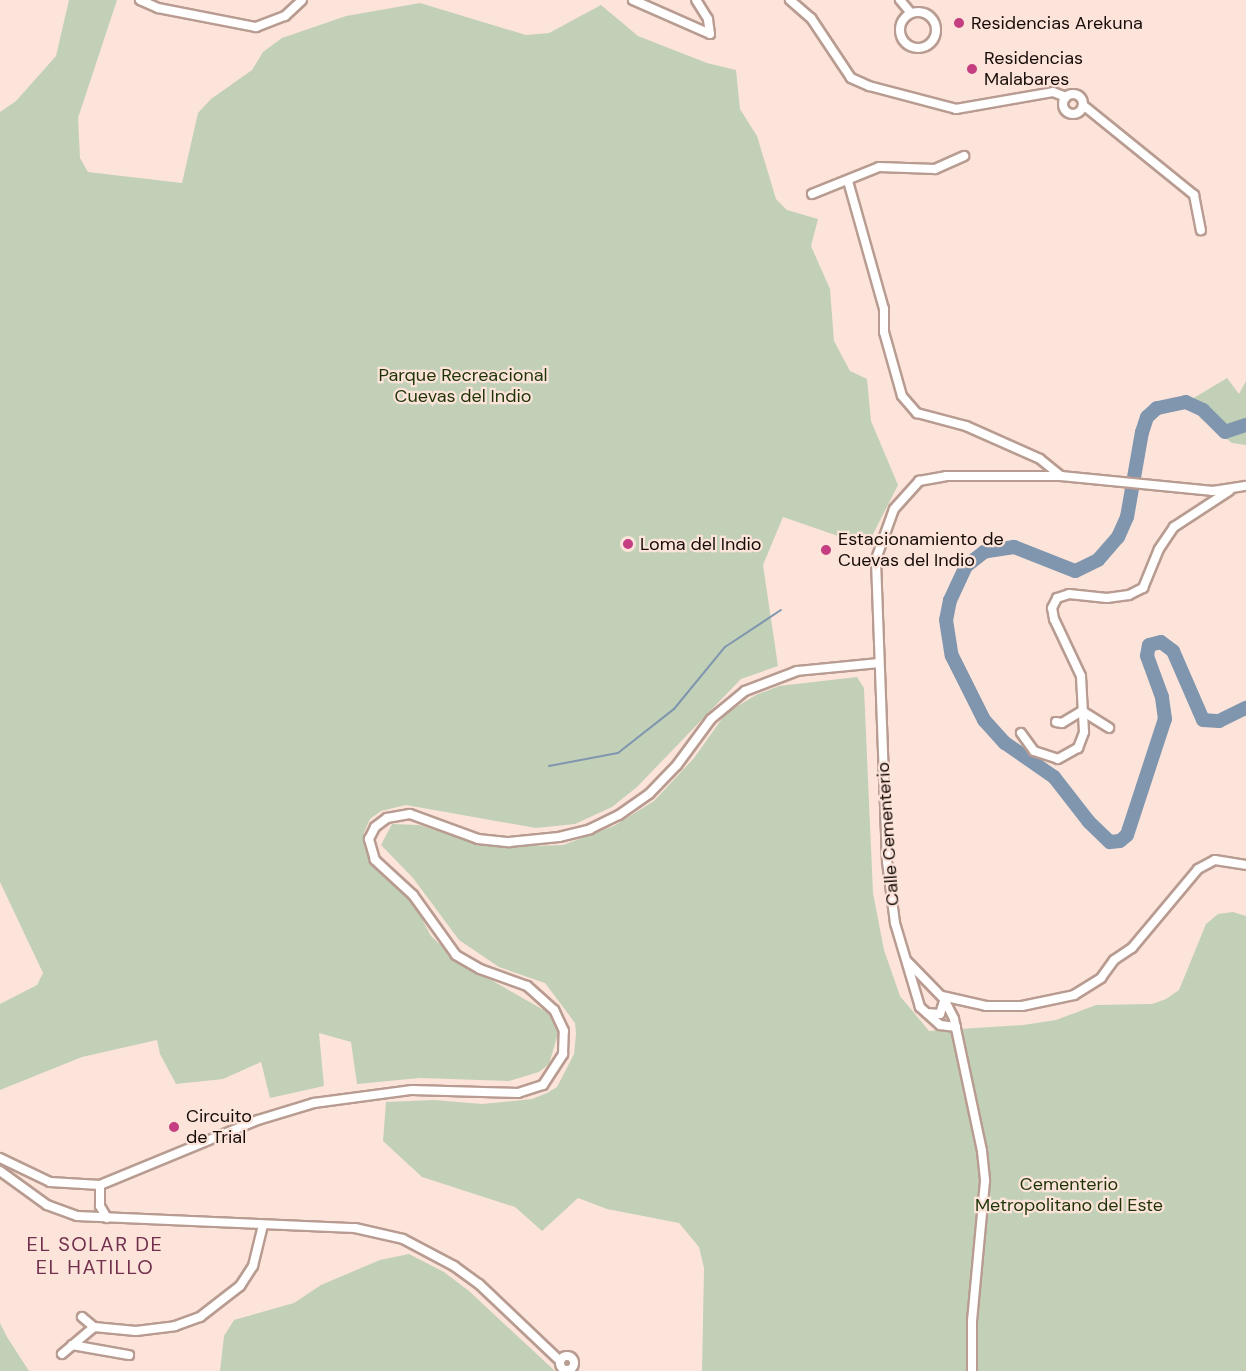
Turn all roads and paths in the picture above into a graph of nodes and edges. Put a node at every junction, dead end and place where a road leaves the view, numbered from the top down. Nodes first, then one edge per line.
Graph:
1 (140, 0) edge
2 (302, 0) edge
3 (633, 0) edge
4 (696, 0) edge
5 (790, 0) edge
6 (900, 0) edge
7 (911, 13) junction
8 (1066, 97) junction
9 (1083, 105) junction
10 (964, 156) dead end
11 (848, 181) junction
12 (812, 194) dead end
13 (1201, 230) dead end
14 (1061, 476) junction
15 (1246, 486) edge
16 (1230, 490) junction
17 (878, 663) junction
18 (1082, 711) junction
19 (1056, 722) dead end
20 (1109, 728) dead end
21 (1021, 733) dead end
22 (1246, 865) edge
23 (903, 956) junction
24 (942, 997) junction
25 (926, 1013) junction
26 (956, 1027) junction
27 (0, 1158) edge
28 (0, 1171) edge
29 (100, 1185) junction
30 (106, 1218) junction
31 (263, 1225) junction
32 (82, 1317) dead end
33 (94, 1327) junction
34 (72, 1345) junction
35 (62, 1354) dead end
36 (129, 1355) dead end
37 (560, 1361) dead end
38 (972, 1371) edge

1 - 2 street
3 - 4 street
5 - 8 street
6 - 7 street
7 - 7 street
8 - 9 street
8 - 9 street
9 - 13 street
10 - 11 street
11 - 12 street
11 - 14 street
14 - 16 street, Calle Cementerio
14 - 17 street, Calle Cementerio
15 - 16 street
16 - 18 street
17 - 23 street, Calle Cementerio
17 - 29 street
18 - 19 street
18 - 20 street
18 - 21 street
22 - 24 street
23 - 24 street
23 - 25 street, Calle Cementerio
24 - 25 street
24 - 26 street
25 - 26 street
26 - 38 street
27 - 29 street
28 - 30 street
29 - 30 street
30 - 31 street
31 - 33 street
31 - 37 street
32 - 33 street
33 - 34 street
34 - 35 street
34 - 36 street

